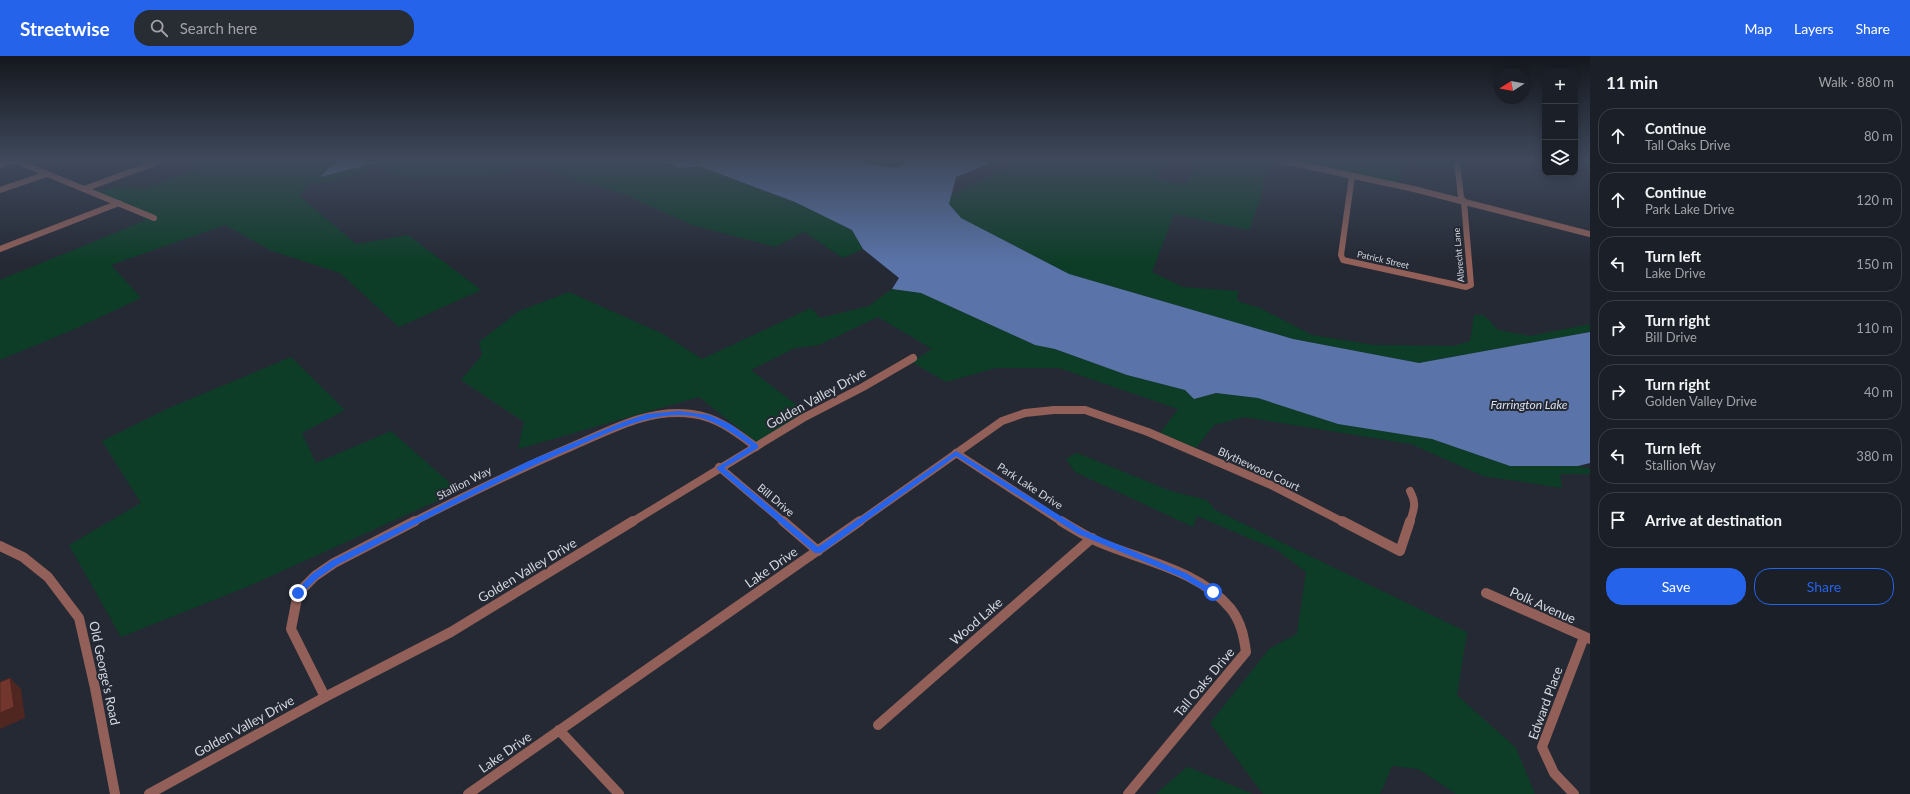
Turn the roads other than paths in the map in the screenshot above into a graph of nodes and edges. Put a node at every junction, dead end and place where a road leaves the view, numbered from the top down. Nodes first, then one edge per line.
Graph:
1 (100, 195) edge
2 (1349, 195) edge
3 (1436, 195) edge
4 (1461, 195) edge
5 (1464, 202) junction
6 (119, 203) junction
7 (154, 218) dead end
8 (1590, 234) edge
9 (0, 249) edge
10 (1455, 286) joint
11 (913, 358) dead end
12 (1105, 417) joint
13 (756, 446) junction
14 (956, 453) junction
15 (719, 468) junction
16 (1410, 491) dead end
17 (1092, 538) junction
18 (0, 546) edge
19 (818, 551) junction
20 (1486, 593) dead end
21 (1587, 638) edge
22 (325, 697) junction
23 (878, 725) dead end
24 (559, 730) junction
25 (115, 794) edge
26 (149, 794) edge
27 (468, 794) edge
28 (619, 794) edge
29 (1128, 794) edge
30 (1574, 794) edge

1 - 6 street
2 - 10 street, Patrick Street
3 - 5 street
4 - 5 street, Albrecht Lane
5 - 8 street
5 - 10 street, Albrecht Lane
6 - 7 street
6 - 9 street
11 - 13 street, Golden Valley Drive
12 - 14 street, Lake Drive
12 - 16 street, Blythewood Court
13 - 15 street, Golden Valley Drive
13 - 22 street, Stallion Way
14 - 17 street, Park Lake Drive
14 - 19 street, Lake Drive
15 - 19 street, Bill Drive
15 - 22 street, Golden Valley Drive
17 - 23 street, Wood Lake
17 - 29 street, Tall Oaks Drive
18 - 25 street, Old George's Road
19 - 24 street, Lake Drive
20 - 21 street, Polk Avenue
21 - 30 street, Edward Place
22 - 26 street, Golden Valley Drive
24 - 27 street, Lake Drive
24 - 28 street

